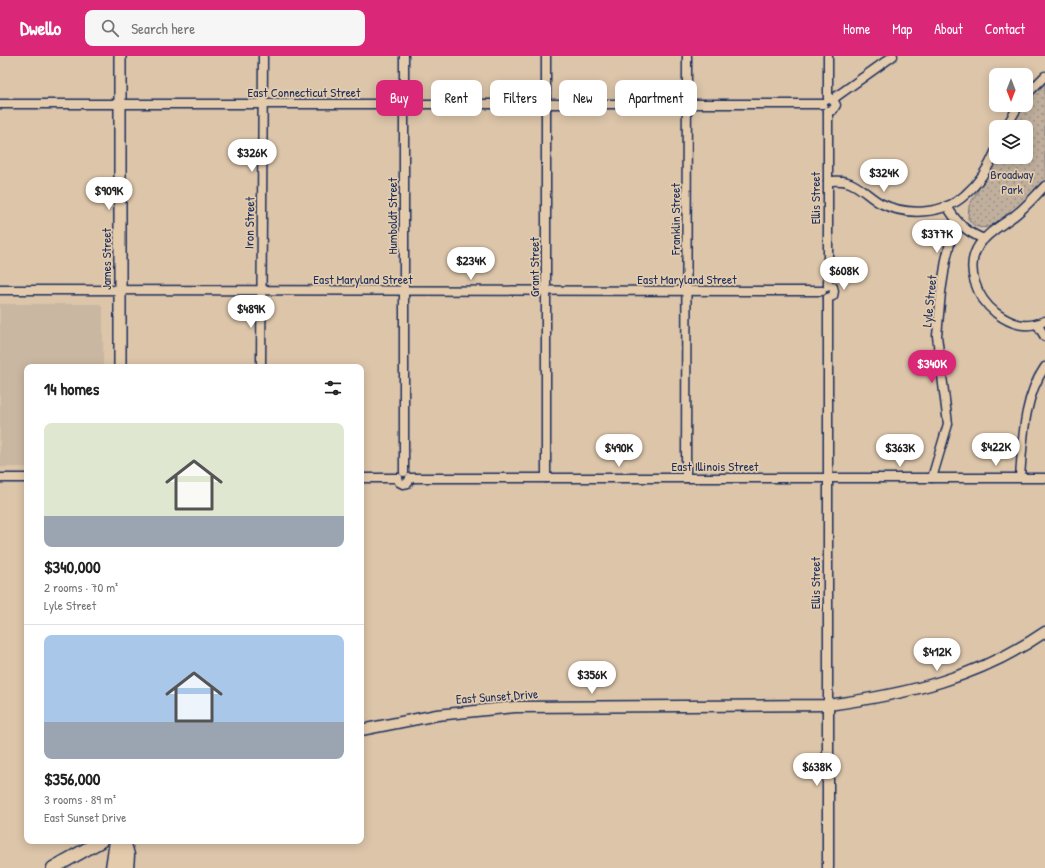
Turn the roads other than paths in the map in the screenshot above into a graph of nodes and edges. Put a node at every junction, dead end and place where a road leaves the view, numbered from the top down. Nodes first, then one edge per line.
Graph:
1 (120, 56) edge
2 (263, 56) edge
3 (404, 56) edge
4 (546, 56) edge
5 (687, 56) edge
6 (828, 56) edge
7 (893, 56) edge
8 (1045, 76) edge
9 (404, 80) edge
10 (546, 80) edge
11 (687, 80) edge
12 (1033, 88) edge
13 (828, 103) junction
14 (0, 104) edge
15 (120, 104) junction
16 (263, 104) junction
17 (376, 104) edge
18 (423, 104) edge
19 (490, 104) edge
20 (551, 104) edge
21 (615, 104) edge
22 (697, 104) edge
23 (404, 116) edge
24 (546, 116) edge
25 (687, 116) edge
26 (989, 164) edge
27 (828, 181) junction
28 (1045, 186) edge
29 (947, 206) junction
30 (957, 222) junction
31 (984, 239) junction
32 (825, 288) junction
33 (0, 290) edge
34 (120, 290) junction
35 (261, 291) junction
36 (404, 291) junction
37 (546, 291) junction
38 (686, 291) junction
39 (1045, 321) edge
40 (1037, 324) junction
41 (1045, 337) edge
42 (120, 364) edge
43 (261, 364) edge
44 (1045, 367) edge
45 (407, 475) junction
46 (0, 478) edge
47 (24, 478) edge
48 (364, 478) edge
49 (546, 478) junction
50 (686, 478) junction
51 (828, 478) junction
52 (932, 478) junction
53 (1020, 478) junction
54 (1045, 478) edge
55 (1045, 632) edge
56 (828, 705) junction
57 (364, 729) edge
58 (96, 844) edge
59 (117, 844) edge
60 (124, 844) edge
61 (53, 868) edge
62 (113, 868) edge
63 (126, 868) edge
64 (828, 868) edge

1 - 15 main road, James Street
2 - 16 street, Iron Street
3 - 9 street, Humboldt Street
4 - 10 street, Grant Street
5 - 11 street, Franklin Street
6 - 13 street, Ellis Street
7 - 13 street
8 - 12 street
13 - 22 street, East Connecticut Street
13 - 27 street, Ellis Street
14 - 15 street, East Connecticut Street
15 - 16 street, East Connecticut Street
15 - 34 main road, James Street
16 - 17 street, East Connecticut Street
16 - 35 street, Iron Street
18 - 19 street, East Connecticut Street
20 - 21 street, East Connecticut Street
23 - 36 street, Humboldt Street
24 - 37 street, Grant Street
25 - 38 street, Franklin Street
26 - 29 street
27 - 29 street
27 - 32 street, Ellis Street
28 - 31 street
29 - 30 street
30 - 31 street
30 - 52 street, Lyle Street
31 - 40 street
32 - 38 street, East Maryland Street
32 - 51 street, Ellis Street
33 - 34 street, East Maryland Street
34 - 35 street, East Maryland Street
34 - 42 main road, James Street
35 - 36 street, East Maryland Street
35 - 43 street, Iron Street
36 - 37 street, East Maryland Street
36 - 45 street, Humboldt Street
37 - 38 street, East Maryland Street
37 - 49 street, Grant Street
38 - 50 street, Franklin Street
39 - 40 street
40 - 41 street
44 - 53 street
45 - 48 street, East Illinois Street
45 - 49 street, East Illinois Street
46 - 47 street
49 - 50 street, East Illinois Street
50 - 51 street, East Illinois Street
51 - 52 street, East Illinois Street
51 - 56 street, Ellis Street
52 - 53 street, East Illinois Street
53 - 54 street, East Illinois Street
55 - 56 street, East Sunset Drive
56 - 57 street, East Sunset Drive
56 - 64 street, Ellis Street
58 - 61 main road
59 - 62 highway
60 - 63 highway

